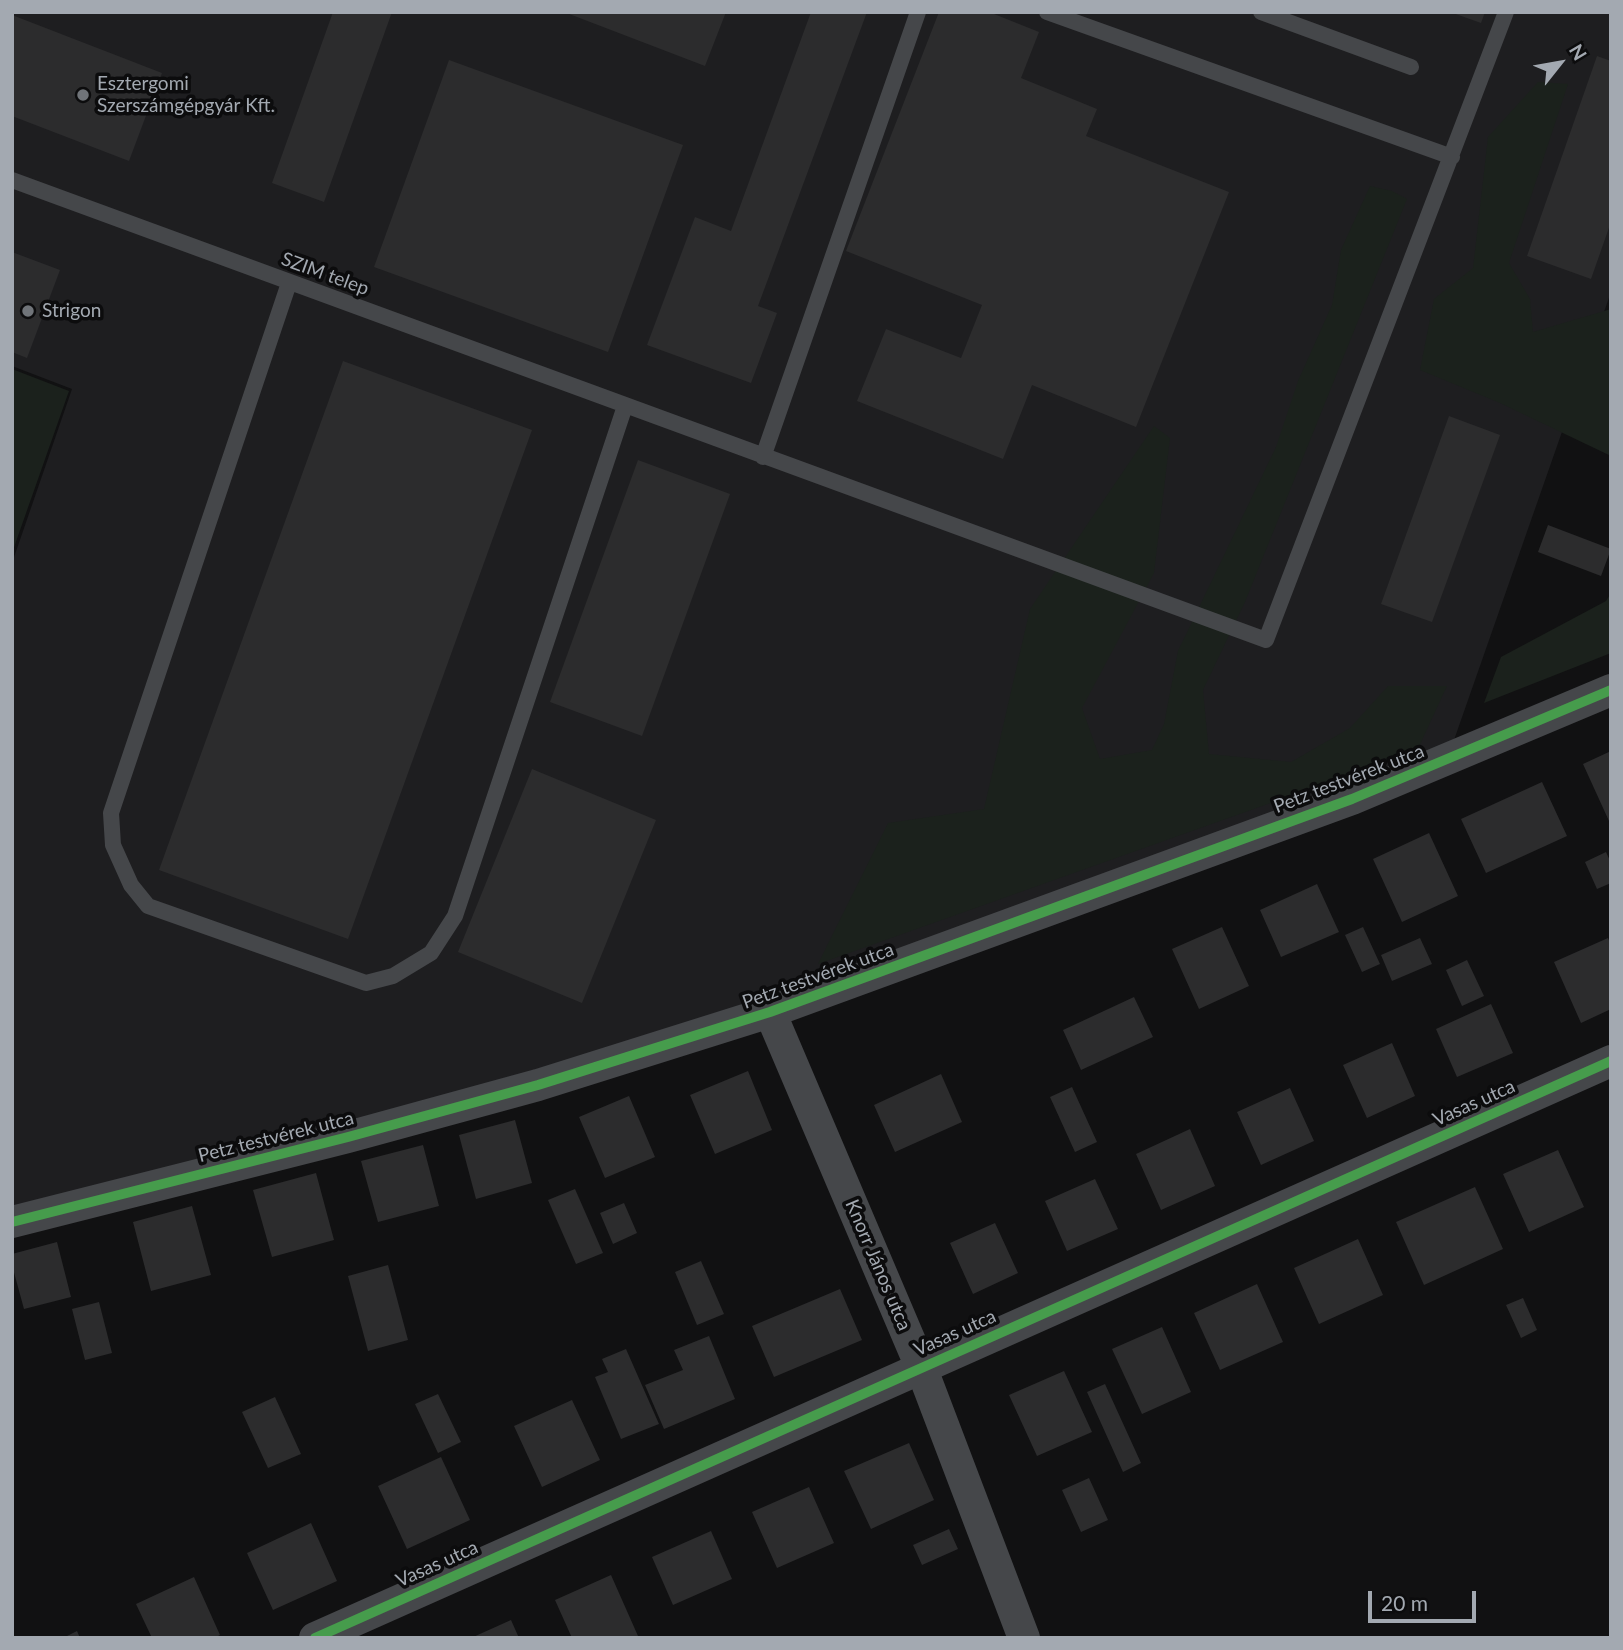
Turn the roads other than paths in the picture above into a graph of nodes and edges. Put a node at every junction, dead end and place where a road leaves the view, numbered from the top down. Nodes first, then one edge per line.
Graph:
1 (918, 12) edge
2 (1047, 12) edge
3 (1261, 12) edge
4 (1506, 12) edge
5 (1411, 67) dead end
6 (1451, 157) junction
7 (12, 180) edge
8 (289, 284) junction
9 (625, 406) junction
10 (763, 457) junction
11 (1611, 690) edge
12 (770, 1012) junction
13 (1611, 1061) edge
14 (12, 1222) edge
15 (921, 1367) junction
16 (315, 1638) edge
17 (1024, 1638) edge

1 - 10 lane
2 - 6 lane
3 - 5 lane
4 - 6 lane
6 - 10 lane, SZIM telep
7 - 8 lane, SZIM telep
8 - 9 lane, SZIM telep
8 - 9 lane
9 - 10 lane, SZIM telep
11 - 12 street, Petz testvérek utca
12 - 14 street, Petz testvérek utca
12 - 15 street, Knorr János utca
13 - 15 street, Vasas utca
15 - 16 street, Vasas utca
15 - 17 street, Knorr János utca

